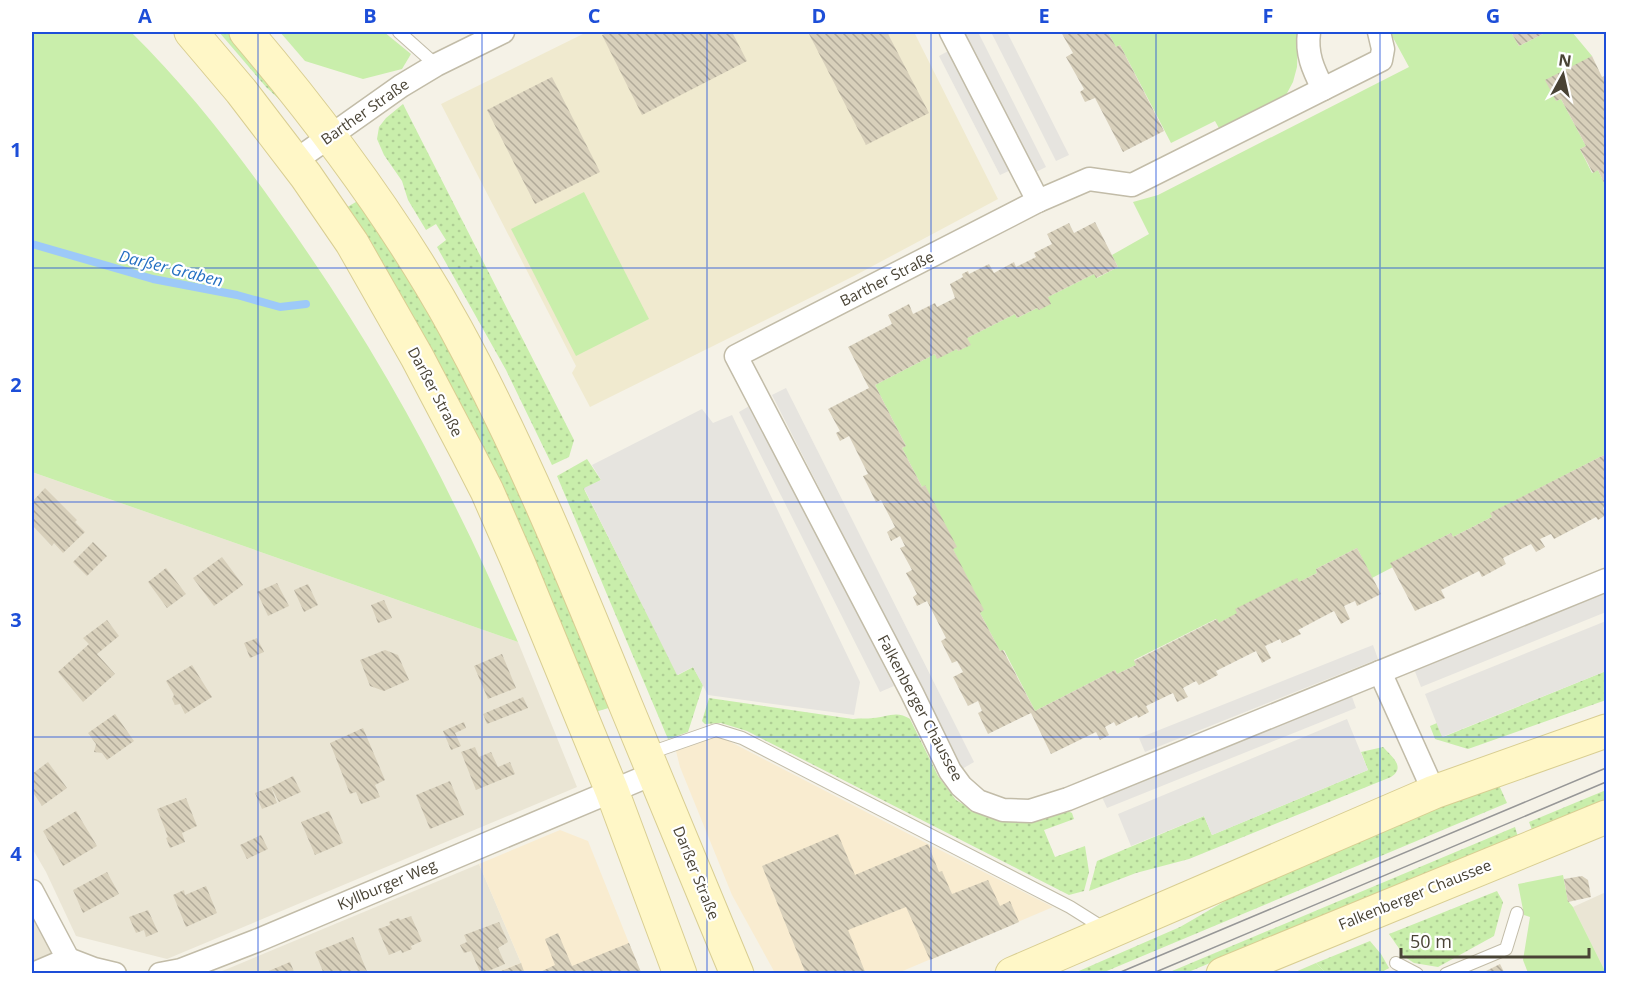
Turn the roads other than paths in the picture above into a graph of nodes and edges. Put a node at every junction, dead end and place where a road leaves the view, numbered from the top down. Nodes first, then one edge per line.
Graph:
1 (191, 32) edge
2 (246, 32) edge
3 (399, 32) edge
4 (503, 32) edge
5 (951, 32) edge
6 (1309, 32) edge
7 (1379, 32) edge
8 (436, 65) junction
9 (1323, 89) junction
10 (331, 137) junction
11 (295, 161) junction
12 (1038, 201) junction
13 (736, 356) joint
14 (1606, 580) edge
15 (1380, 672) junction
16 (1606, 731) edge
17 (651, 764) junction
18 (612, 791) junction
19 (1434, 792) junction
20 (1606, 817) edge
21 (32, 891) edge
22 (1517, 913) dead end
23 (1108, 931) junction
24 (68, 959) junction
25 (1396, 963) dead end
26 (33, 974) edge
27 (115, 974) edge
28 (160, 974) edge
29 (680, 974) edge
30 (737, 974) edge
31 (1012, 974) edge
32 (1223, 974) edge
33 (1417, 974) edge
34 (1446, 974) edge

1 - 11 main road, Darßer Straße
2 - 10 main road, Darßer Straße
3 - 8 lane
4 - 8 street, Barther Straße
5 - 12 street
6 - 9 street
7 - 9 street, Barther Straße
8 - 10 street, Barther Straße
9 - 12 street, Barther Straße
10 - 11 street, Barther Straße
10 - 17 main road, Darßer Straße
11 - 18 main road, Darßer Straße
12 - 13 street, Barther Straße
13 - 15 street, Falkenberger Chaussee
14 - 15 street, Falkenberger Chaussee
15 - 19 street
16 - 19 main road
17 - 18 street
17 - 23 lane
17 - 30 main road, Darßer Straße
18 - 28 street, Kyllburger Weg
18 - 29 main road, Darßer Straße
19 - 23 main road
20 - 32 main road, Falkenberger Chaussee
21 - 24 street
22 - 34 lane
23 - 31 main road
24 - 26 street
24 - 27 street
25 - 33 lane

